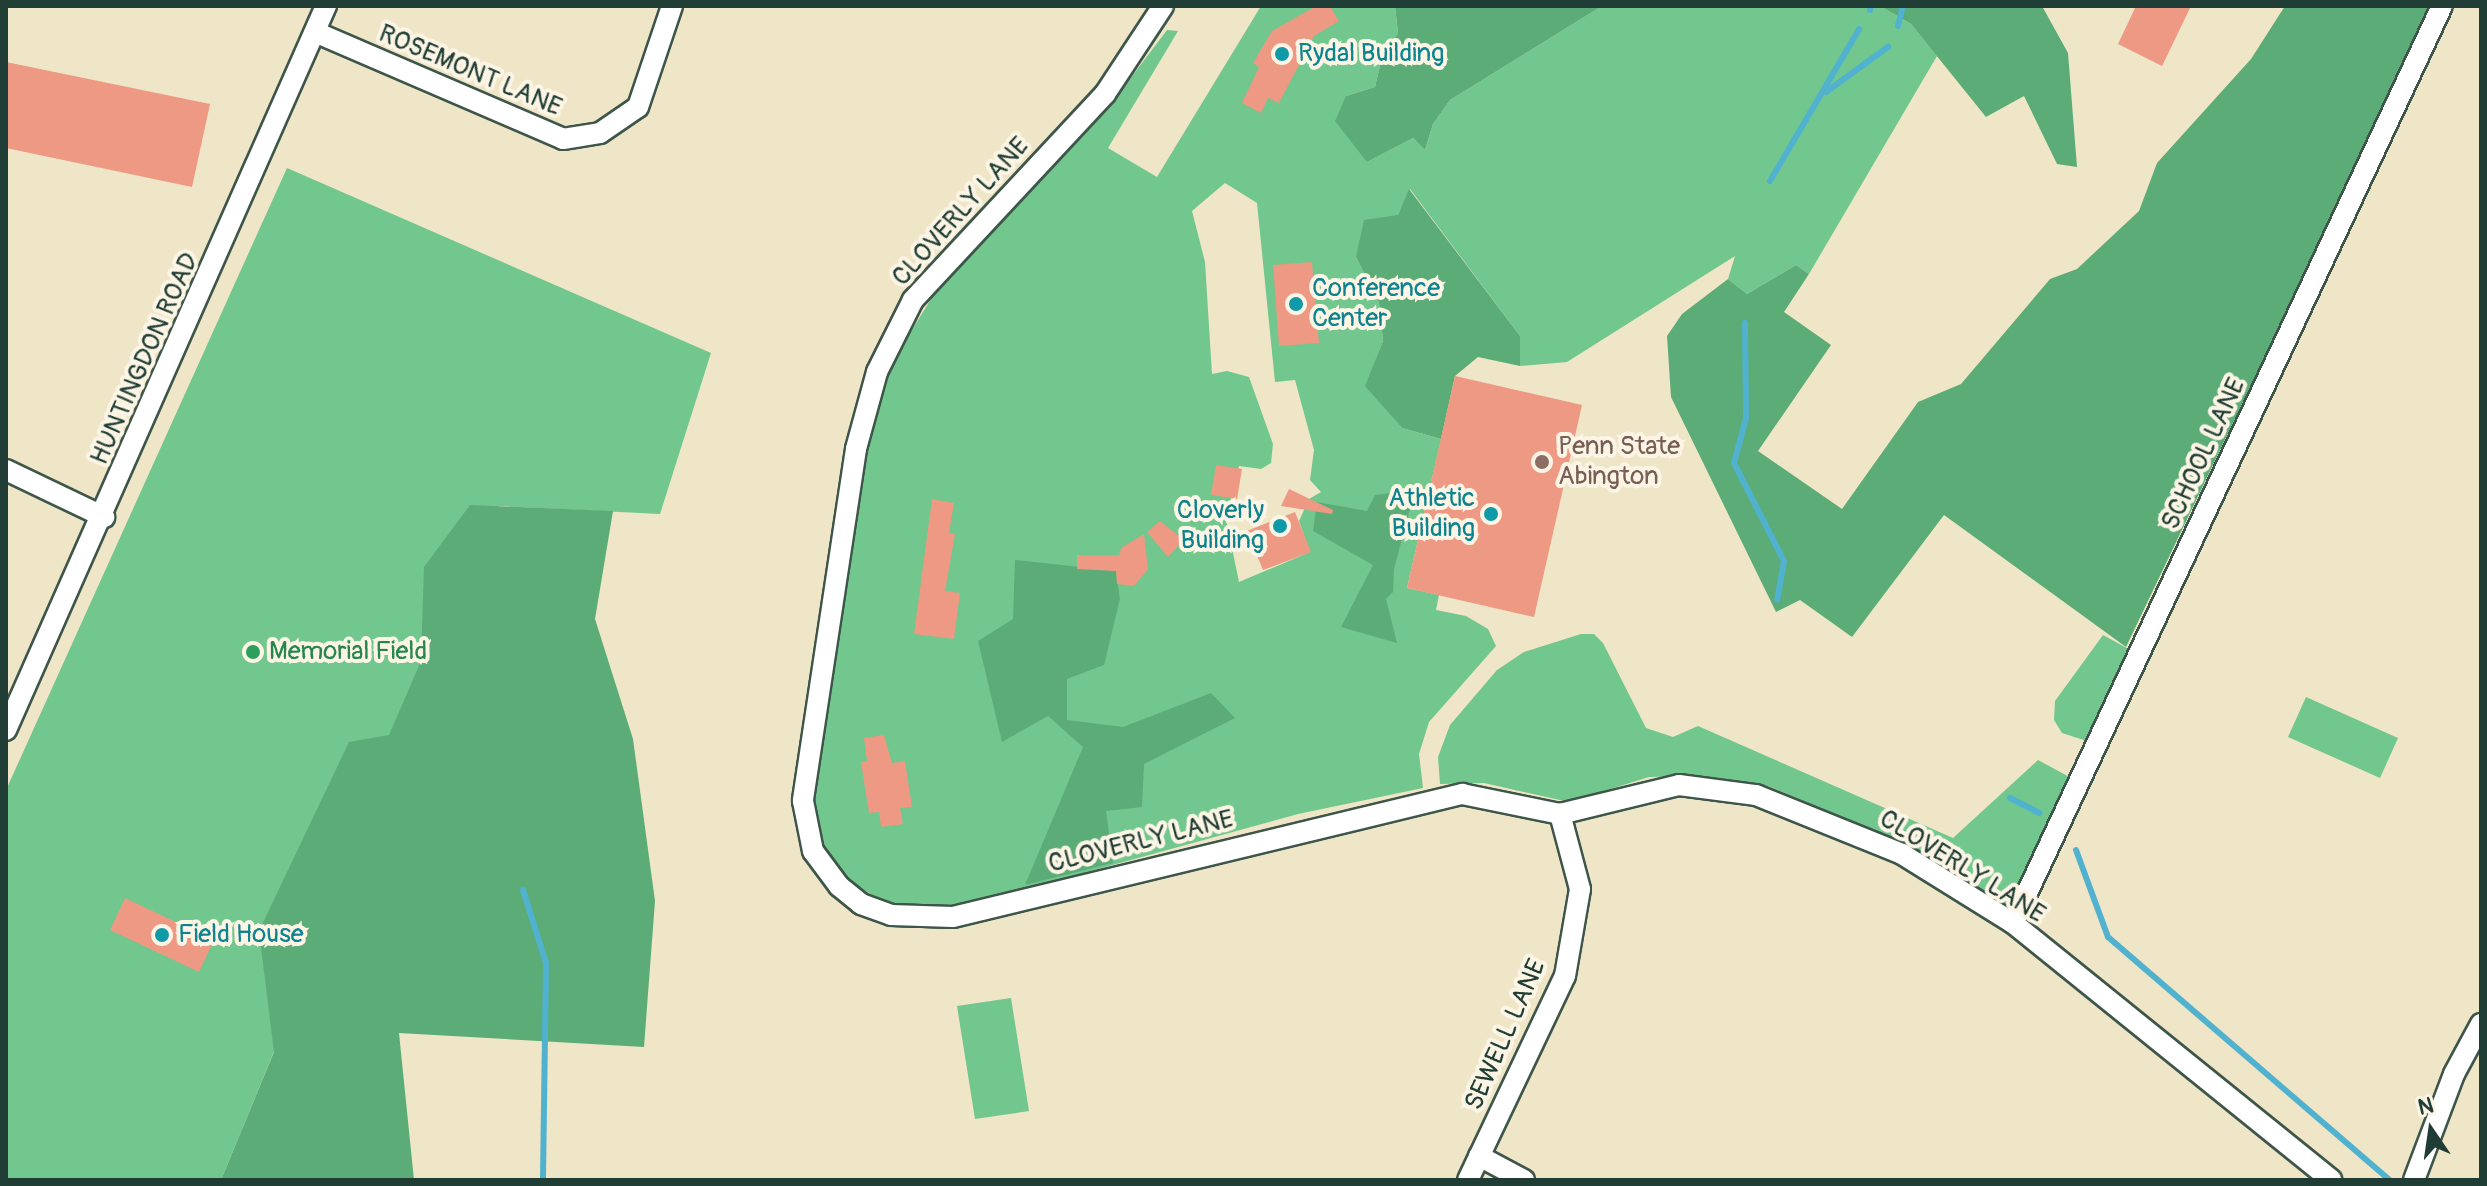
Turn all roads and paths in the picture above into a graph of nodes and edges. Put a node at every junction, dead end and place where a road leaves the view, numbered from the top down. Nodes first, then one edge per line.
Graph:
1 (326, 6) edge
2 (672, 6) edge
3 (1163, 6) edge
4 (2442, 6) edge
5 (315, 32) junction
6 (6, 470) edge
7 (104, 517) junction
8 (6, 730) edge
9 (1560, 814) junction
10 (2013, 923) junction
11 (2481, 1024) edge
12 (1479, 1156) junction
13 (1468, 1180) edge
14 (1524, 1180) edge
15 (2331, 1180) edge
16 (2414, 1180) edge

1 - 5 street, HUNTINGDON ROAD
2 - 5 street, ROSEMONT LANE
3 - 9 street, CLOVERLY LANE
4 - 10 street, SCHOOL LANE
5 - 7 street, HUNTINGDON ROAD
6 - 7 street
7 - 8 street, HUNTINGDON ROAD
9 - 10 street, CLOVERLY LANE
9 - 12 street, SEWELL LANE
10 - 15 street, CLOVERLY LANE
11 - 16 street
12 - 13 street, SEWELL LANE
12 - 14 street

